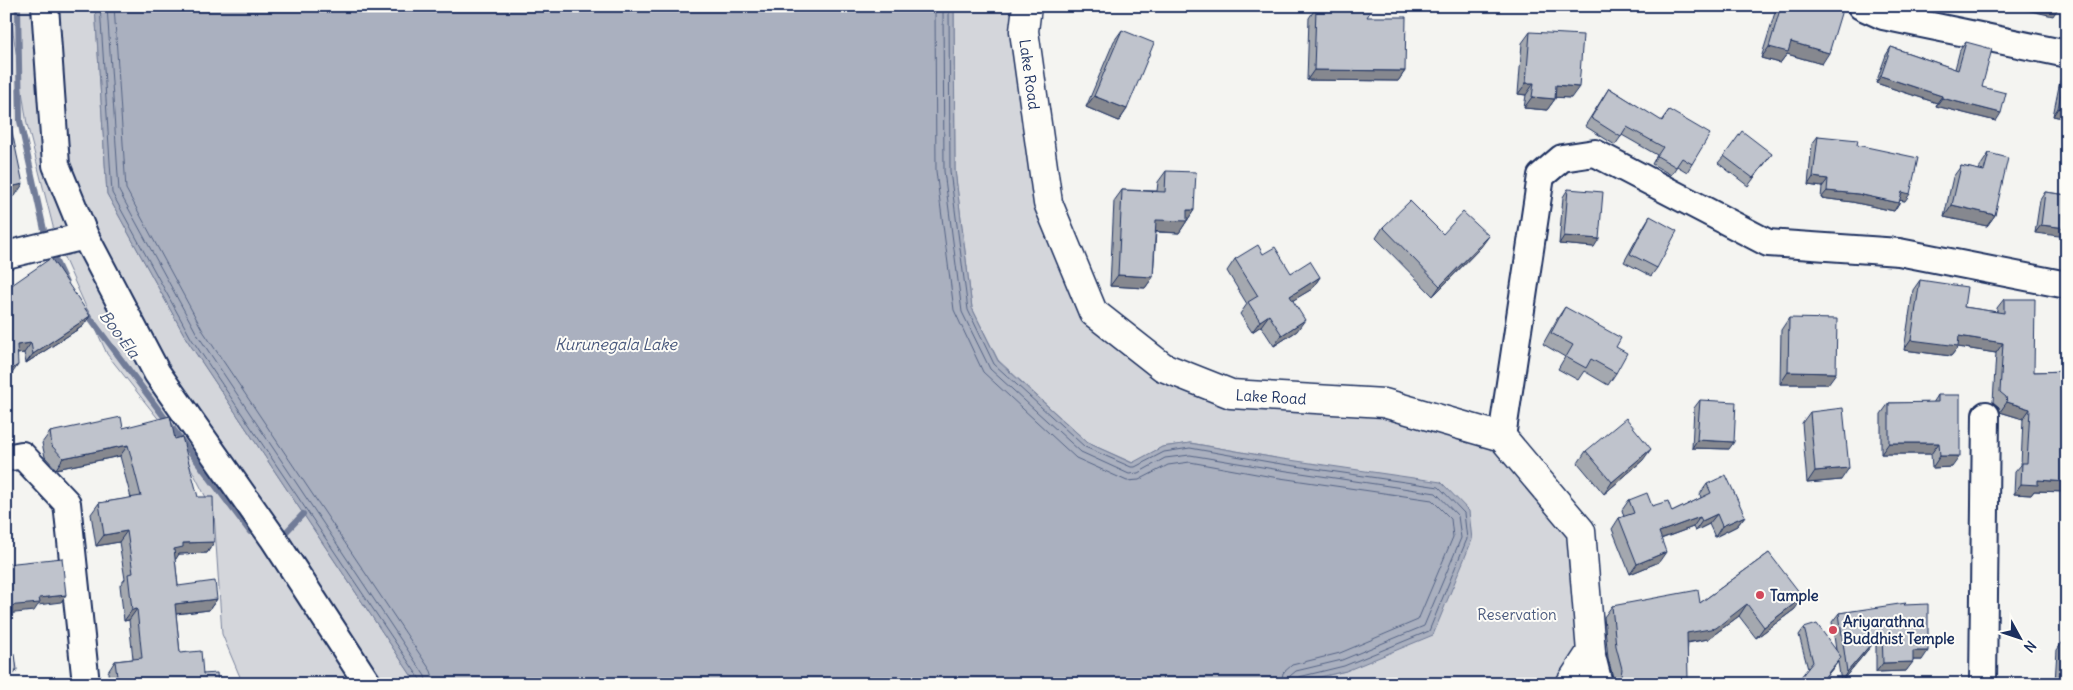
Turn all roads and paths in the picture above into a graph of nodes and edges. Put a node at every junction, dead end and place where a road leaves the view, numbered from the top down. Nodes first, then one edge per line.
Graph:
1 (45, 6) edge
2 (1027, 6) edge
3 (1861, 6) edge
4 (2067, 54) edge
5 (84, 236) junction
6 (6, 255) edge
7 (2067, 284) edge
8 (1986, 416) dead end
9 (1502, 437) junction
10 (6, 458) edge
11 (1591, 652) junction
12 (86, 684) edge
13 (368, 684) edge
14 (1570, 684) edge
15 (1599, 684) edge
16 (1983, 684) edge

1 - 5 street
2 - 9 main road, Lake Road
3 - 4 street
5 - 6 street
5 - 13 street
7 - 9 street
8 - 16 street
9 - 11 main road
10 - 12 street
11 - 14 main road
11 - 15 street

